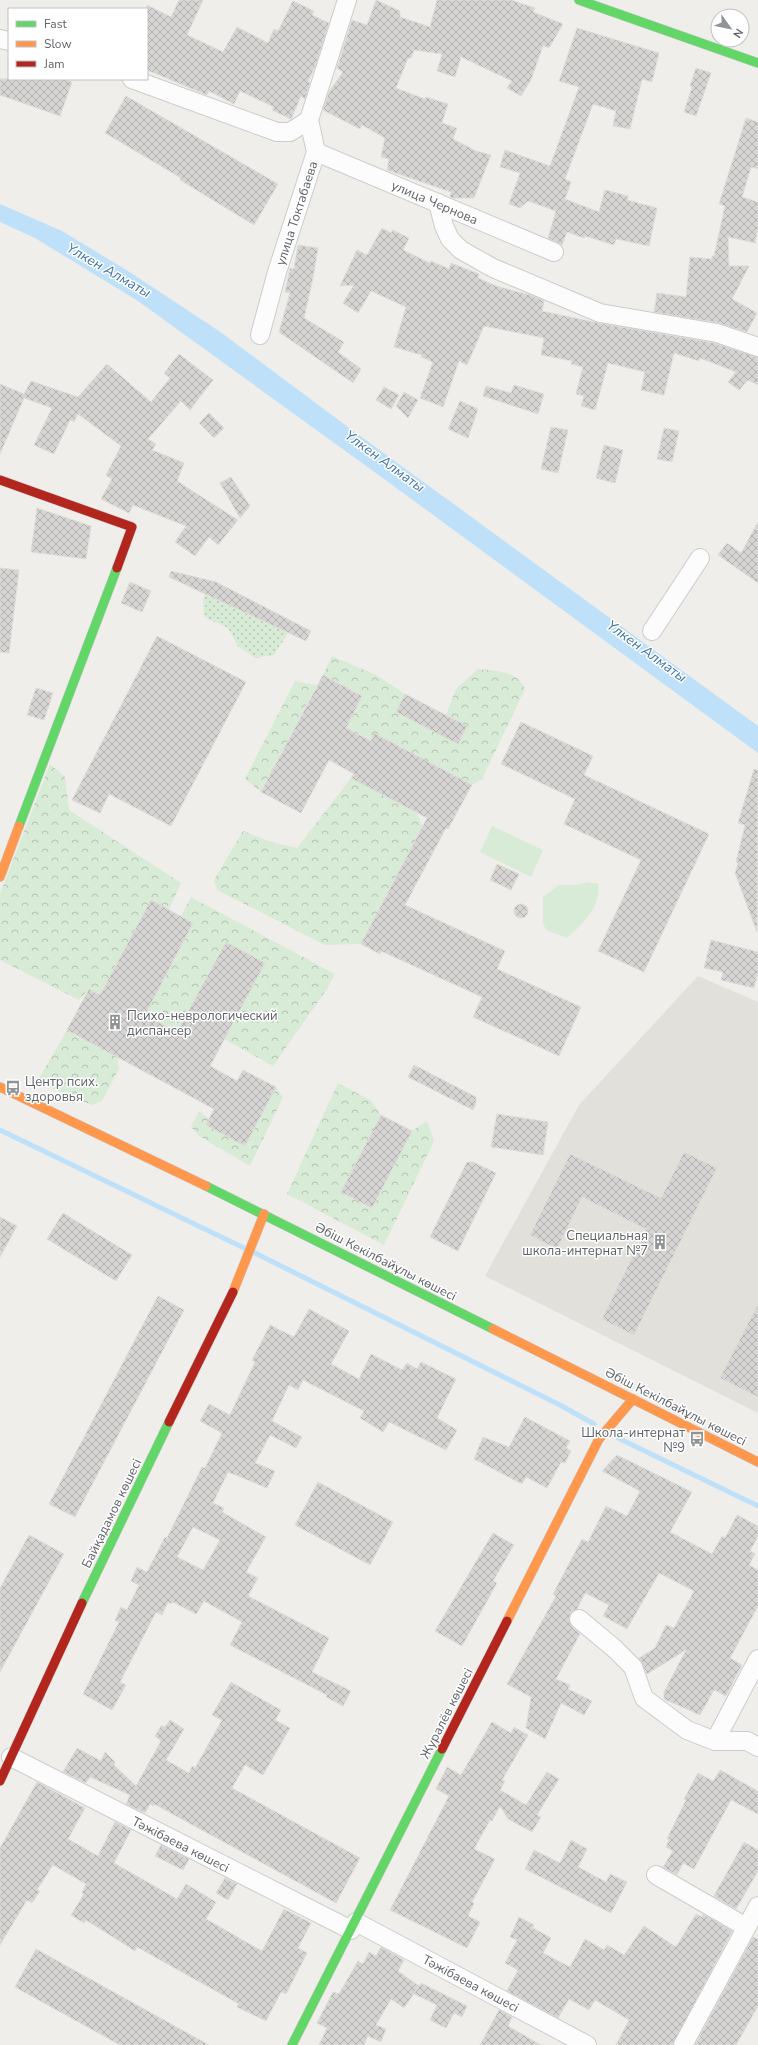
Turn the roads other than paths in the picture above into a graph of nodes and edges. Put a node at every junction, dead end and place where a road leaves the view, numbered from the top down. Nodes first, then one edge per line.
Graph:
1 (347, 0) edge
2 (579, 0) edge
3 (758, 63) edge
4 (135, 80) edge
5 (308, 120) junction
6 (316, 152) junction
7 (438, 203) junction
8 (554, 252) dead end
9 (260, 335) dead end
10 (758, 346) edge
11 (0, 480) edge
12 (700, 558) dead end
13 (652, 631) dead end
14 (0, 877) edge
15 (0, 1087) edge
16 (264, 1214) junction
17 (633, 1399) junction
18 (758, 1462) edge
19 (579, 1619) dead end
20 (758, 1659) edge
21 (715, 1741) junction
22 (758, 1747) edge
23 (11, 1757) junction
24 (1, 1778) edge
25 (656, 1874) dead end
26 (753, 1919) edge
27 (353, 1926) junction
28 (292, 2045) edge
29 (587, 2045) edge
30 (683, 2045) edge

1 - 5 street
2 - 3 street
4 - 5 street
5 - 6 street, улица Токтабаева
6 - 7 street, улица Чернова
6 - 9 street, улица Токтабаева
7 - 8 street, улица Чернова
7 - 10 street
11 - 14 street
12 - 13 street
15 - 16 street, Әбіш Кекілбайұлы көшесі
16 - 17 street, Әбіш Кекілбайұлы көшесі
16 - 23 street, Байқадамов көшесі
17 - 18 street, Әбіш Кекілбайұлы көшесі
17 - 27 street, Журалёв көшесі
19 - 21 street
20 - 21 street
21 - 22 street
23 - 24 street, Байқадамов көшесі
23 - 27 street, Тәжібаева көшесі
25 - 26 street
26 - 30 street
27 - 28 street, Журалёв көшесі
27 - 29 street, Тәжібаева көшесі

